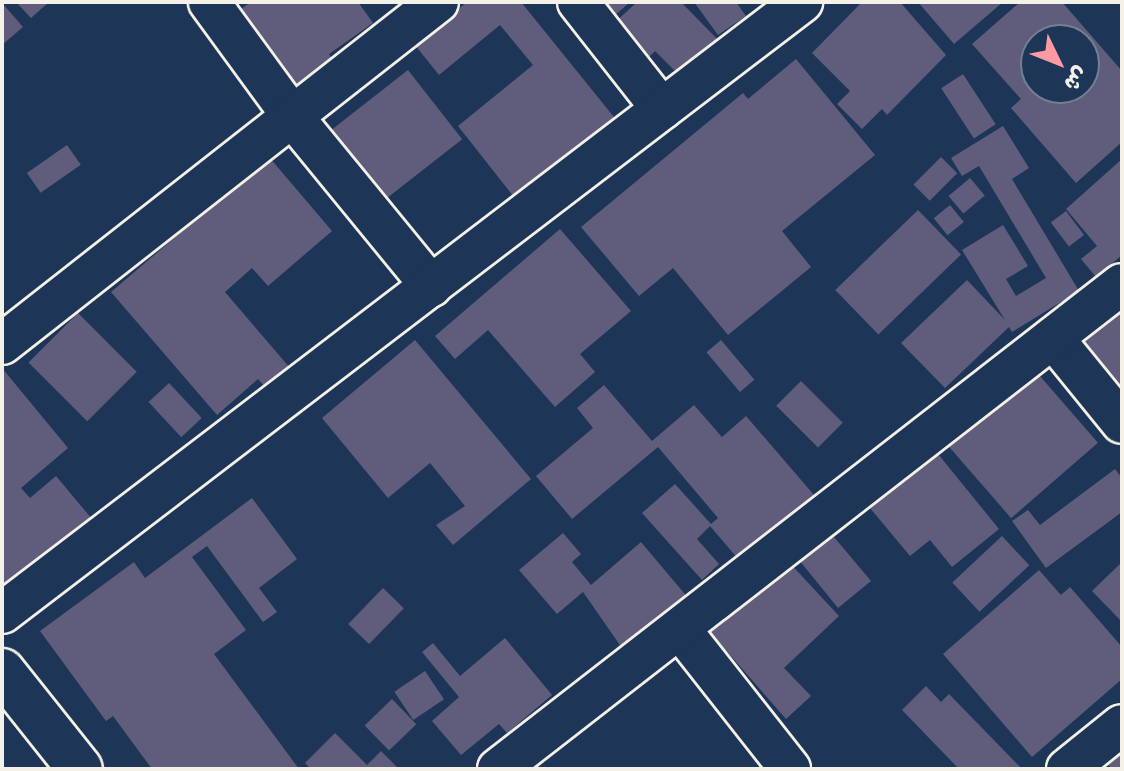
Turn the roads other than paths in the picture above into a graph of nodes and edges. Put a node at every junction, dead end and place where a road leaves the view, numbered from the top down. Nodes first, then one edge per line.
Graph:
1 (209, 2) edge
2 (438, 2) edge
3 (578, 2) edge
4 (802, 2) edge
5 (662, 109) junction
6 (292, 116) junction
7 (1122, 284) edge
8 (431, 286) junction
9 (1053, 338) junction
10 (2, 344) edge
11 (1122, 423) edge
12 (2, 613) edge
13 (680, 629) junction
14 (2, 671) edge
15 (1122, 725) edge
16 (1081, 765) edge
17 (80, 769) edge
18 (498, 769) edge
19 (790, 769) edge

1 - 6 street
2 - 6 street
3 - 5 street
4 - 5 street
5 - 8 street
6 - 8 street
6 - 10 street
7 - 9 street
8 - 12 street
9 - 11 street
9 - 13 street
13 - 18 street
13 - 19 street
14 - 17 main road
15 - 16 street

